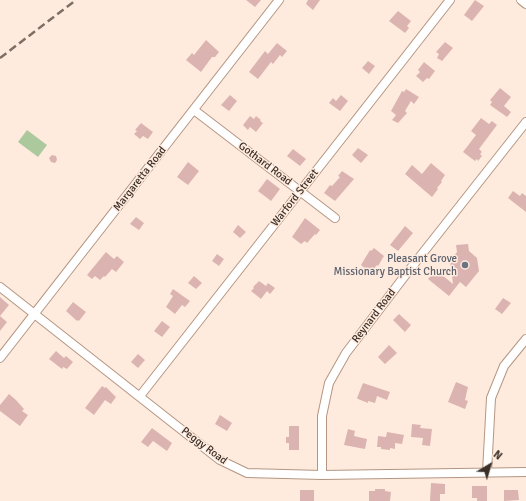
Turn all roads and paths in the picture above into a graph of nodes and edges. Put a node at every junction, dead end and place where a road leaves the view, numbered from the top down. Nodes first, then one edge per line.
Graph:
1 (279, 0) edge
2 (450, 0) edge
3 (521, 0) edge
4 (526, 4) edge
5 (194, 110) junction
6 (526, 122) edge
7 (300, 191) junction
8 (335, 218) dead end
9 (0, 287) edge
10 (35, 314) junction
11 (526, 339) edge
12 (0, 358) edge
13 (140, 396) junction
14 (487, 472) junction
15 (526, 472) edge
16 (322, 476) junction

1 - 5 street, Margaretta Road
2 - 7 street, Warford Street
3 - 4 street
5 - 7 street, Gothard Road
5 - 10 street, Margaretta Road
6 - 16 street, Reynard Road
7 - 8 street, Gothard Road
7 - 13 street, Warford Street
9 - 10 street, Peggy Road
10 - 12 street, Margaretta Road
10 - 13 street, Peggy Road
11 - 14 street
13 - 16 street, Peggy Road
14 - 15 street, Peggy Road
14 - 16 street, Peggy Road

